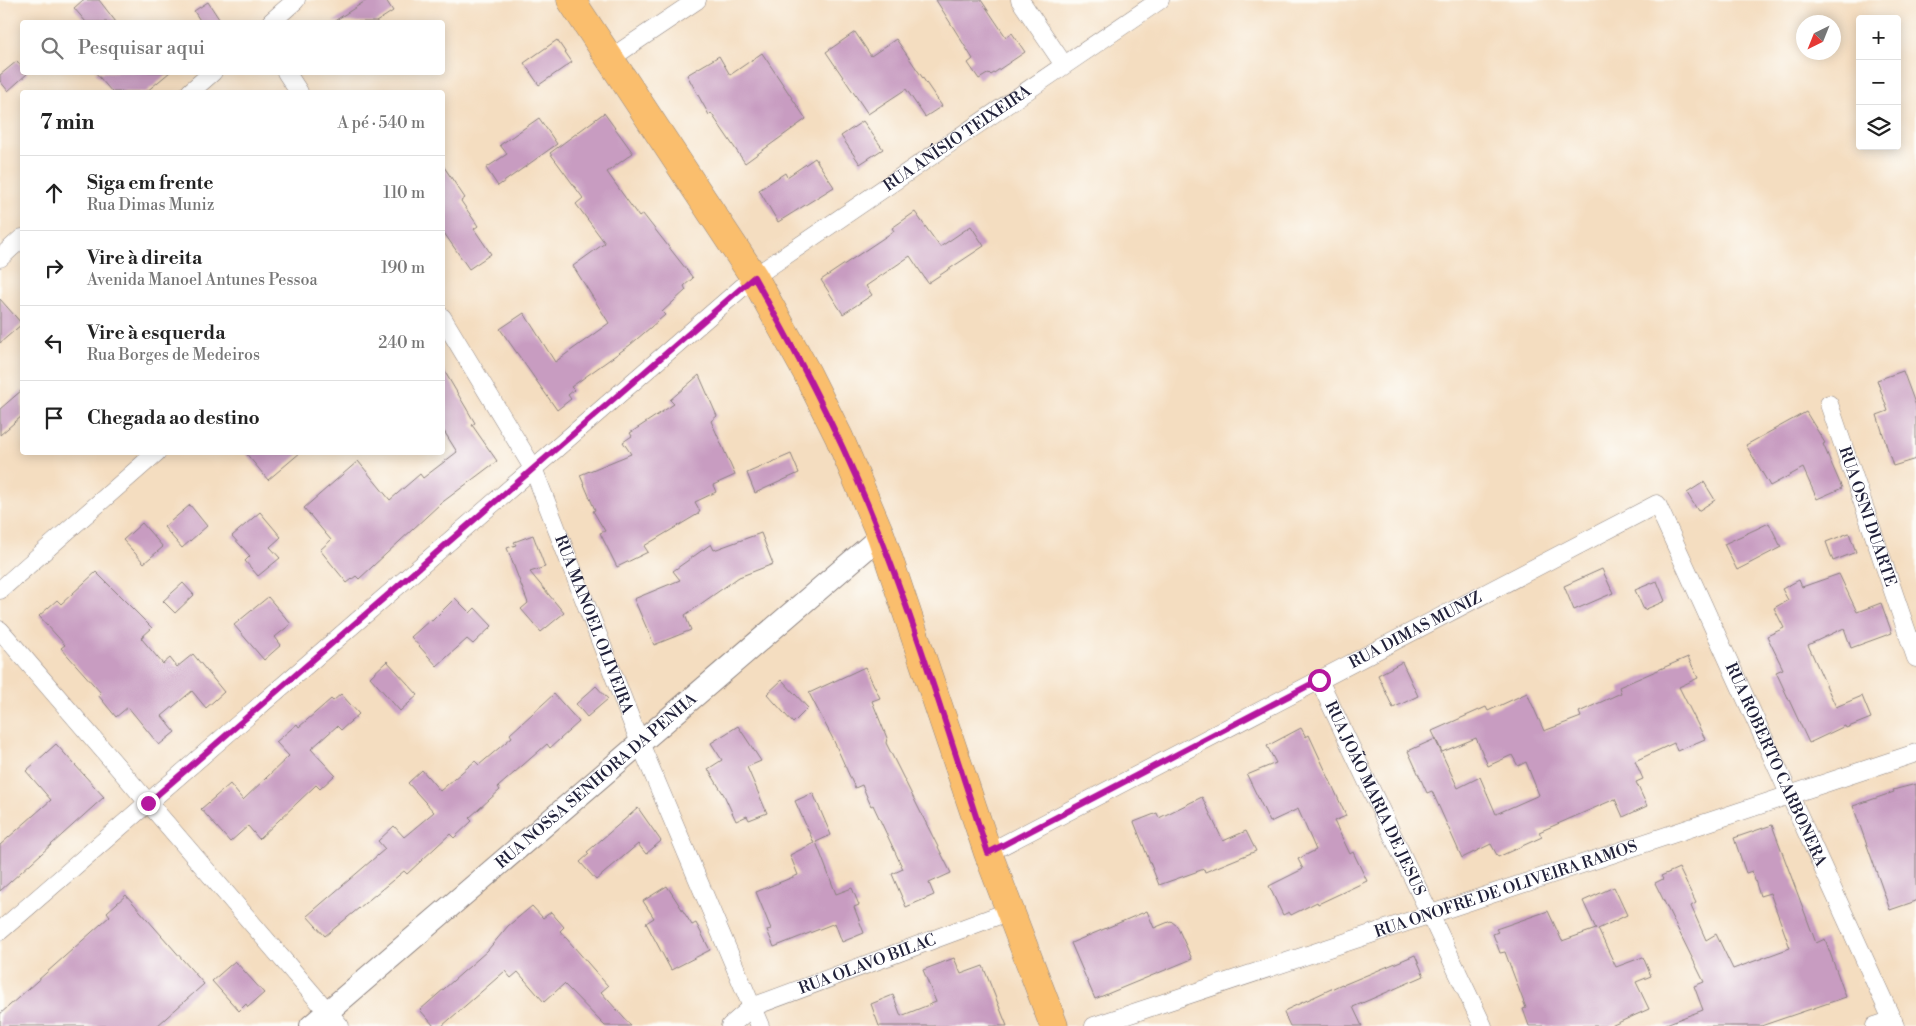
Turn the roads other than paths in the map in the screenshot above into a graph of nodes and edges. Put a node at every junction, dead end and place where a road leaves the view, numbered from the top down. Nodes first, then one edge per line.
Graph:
1 (296, 0) edge
2 (571, 0) edge
3 (697, 0) edge
4 (1020, 0) edge
5 (1160, 0) edge
6 (273, 20) edge
7 (612, 58) junction
8 (1064, 66) junction
9 (210, 75) edge
10 (288, 75) edge
11 (192, 90) edge
12 (298, 90) edge
13 (20, 240) edge
14 (0, 258) edge
15 (754, 277) junction
16 (445, 322) edge
17 (1829, 404) dead end
18 (154, 455) edge
19 (533, 468) junction
20 (1658, 504) joint
21 (880, 536) junction
22 (0, 590) edge
23 (0, 630) edge
24 (1916, 658) edge
25 (1319, 680) junction
26 (640, 743) junction
27 (1916, 753) edge
28 (1790, 795) junction
29 (148, 803) junction
30 (988, 853) junction
31 (1010, 910) junction
32 (1430, 915) junction
33 (0, 931) edge
34 (752, 1007) junction
35 (326, 1021) edge
36 (1894, 1023) edge
37 (730, 1026) edge
38 (760, 1026) edge
39 (1054, 1026) edge
40 (1094, 1026) edge
41 (1483, 1026) edge
42 (1876, 1026) edge

1 - 6 street
2 - 7 main road
3 - 7 street
4 - 8 street
5 - 8 street, RUA ANÍSIO TEIXEIRA
7 - 15 main road
8 - 15 street, RUA ANÍSIO TEIXEIRA
9 - 11 street
10 - 12 street
13 - 14 street
15 - 19 street, RUA ANÍSIO TEIXEIRA
15 - 21 main road
16 - 19 street, RUA MANOEL OLIVEIRA
17 - 24 street, RUA OSNI DUARTE
18 - 22 street
19 - 26 street, RUA MANOEL OLIVEIRA
19 - 29 street, RUA ANÍSIO TEIXEIRA
20 - 25 street, RUA DIMAS MUNIZ
20 - 28 street, RUA ROBERTO CARBONERA
21 - 26 street, RUA NOSSA SENHORA DA PENHA
21 - 30 main road
23 - 29 street
25 - 30 street, RUA DIMAS MUNIZ
25 - 32 street, RUA JOÃO MARIA DE JESUS
26 - 34 street, RUA MANOEL OLIVEIRA
26 - 35 street, RUA NOSSA SENHORA DA PENHA
27 - 28 street, RUA ONOFRE DE OLIVEIRA RAMOS
28 - 32 street, RUA ONOFRE DE OLIVEIRA RAMOS
28 - 36 street, RUA ROBERTO CARBONERA
29 - 33 street, RUA ANÍSIO TEIXEIRA
29 - 35 street
30 - 31 main road
31 - 34 street, RUA OLAVO BILAC
31 - 39 main road
32 - 40 street, RUA ONOFRE DE OLIVEIRA RAMOS
32 - 41 street, RUA JOÃO MARIA DE JESUS
34 - 37 street, RUA OLAVO BILAC
34 - 38 street, RUA MANOEL OLIVEIRA
36 - 42 street

